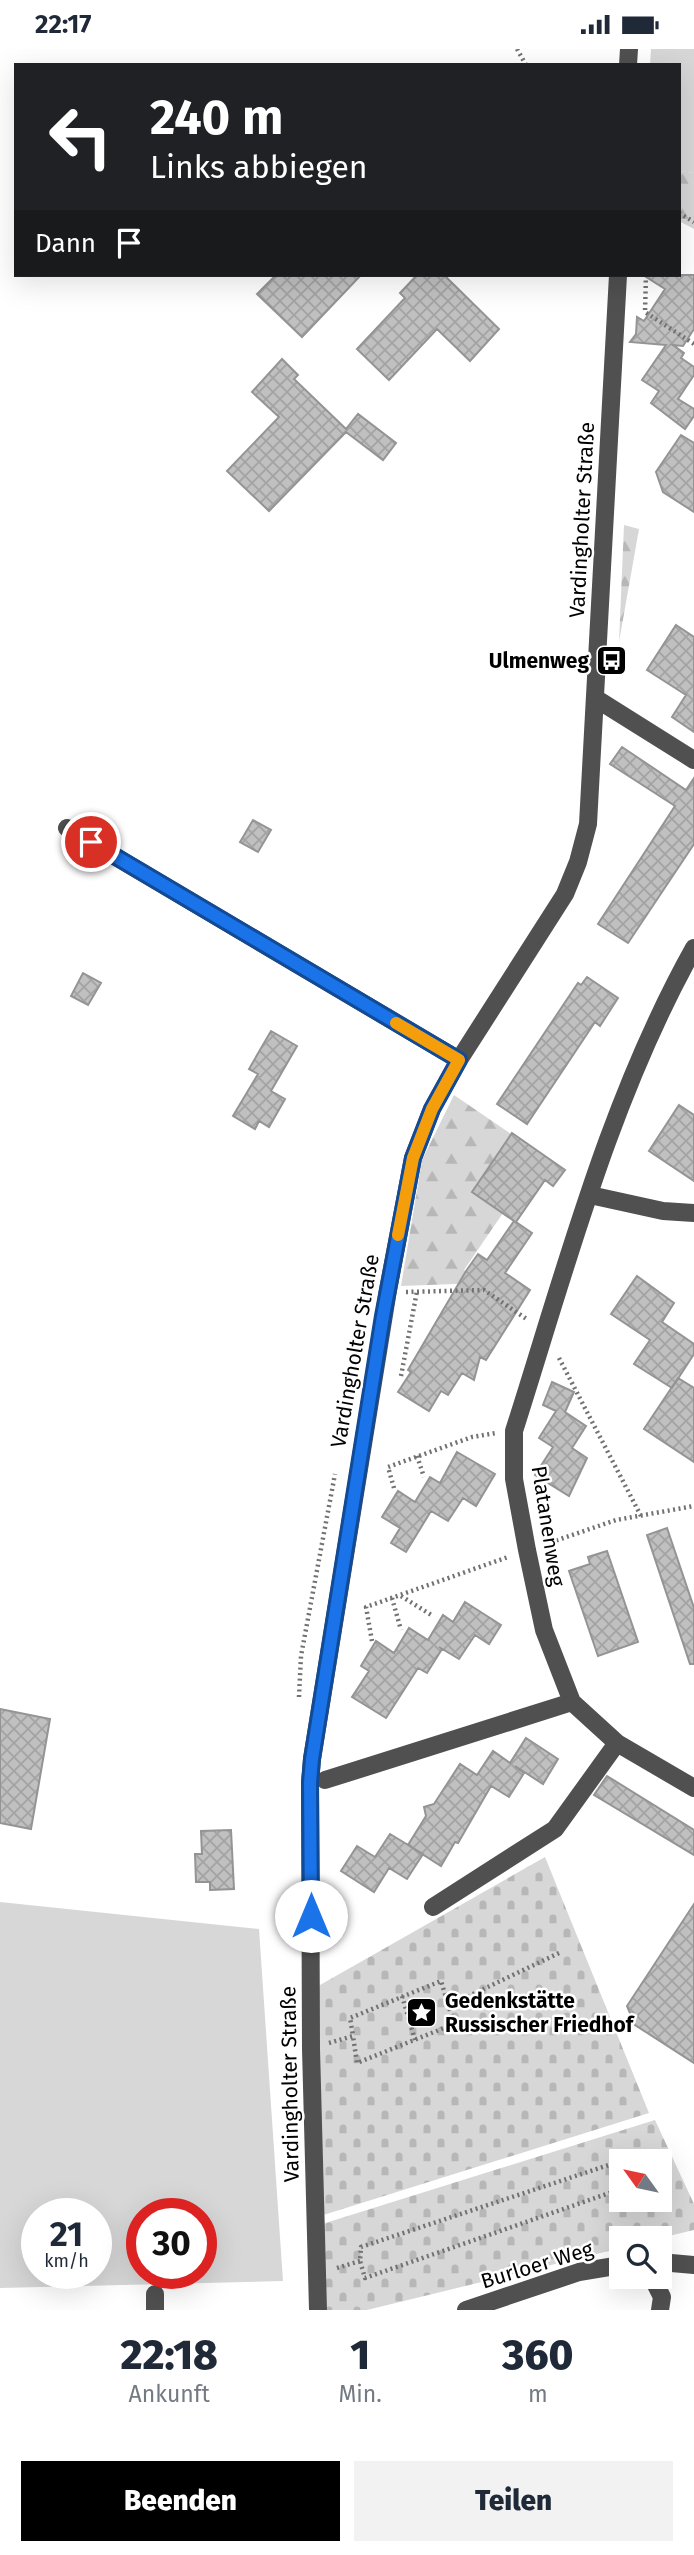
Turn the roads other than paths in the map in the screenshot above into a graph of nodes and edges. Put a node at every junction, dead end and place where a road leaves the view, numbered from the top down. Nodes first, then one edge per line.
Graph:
1 (618, 277) edge
2 (595, 698) junction
3 (694, 760) edge
4 (67, 828) dead end
5 (694, 948) edge
6 (459, 1060) junction
7 (590, 1195) junction
8 (694, 1213) edge
9 (572, 1702) junction
10 (617, 1743) junction
11 (325, 1780) dead end
12 (694, 1788) edge
13 (433, 1907) dead end
14 (691, 2259) edge
15 (672, 2261) edge
16 (609, 2267) edge
17 (658, 2289) edge
18 (318, 2310) edge
19 (466, 2310) edge
20 (660, 2310) edge

1 - 2 street, Vardingholter Straße
2 - 3 street
2 - 6 street, Vardingholter Straße
4 - 6 street
5 - 7 street, Platanenweg
6 - 18 street, Vardingholter Straße
7 - 8 street
7 - 9 street, Platanenweg
9 - 10 street, Platanenweg
9 - 11 street
10 - 12 street, Platanenweg
10 - 13 street
14 - 15 street
16 - 19 street, Burloer Weg
17 - 20 street

